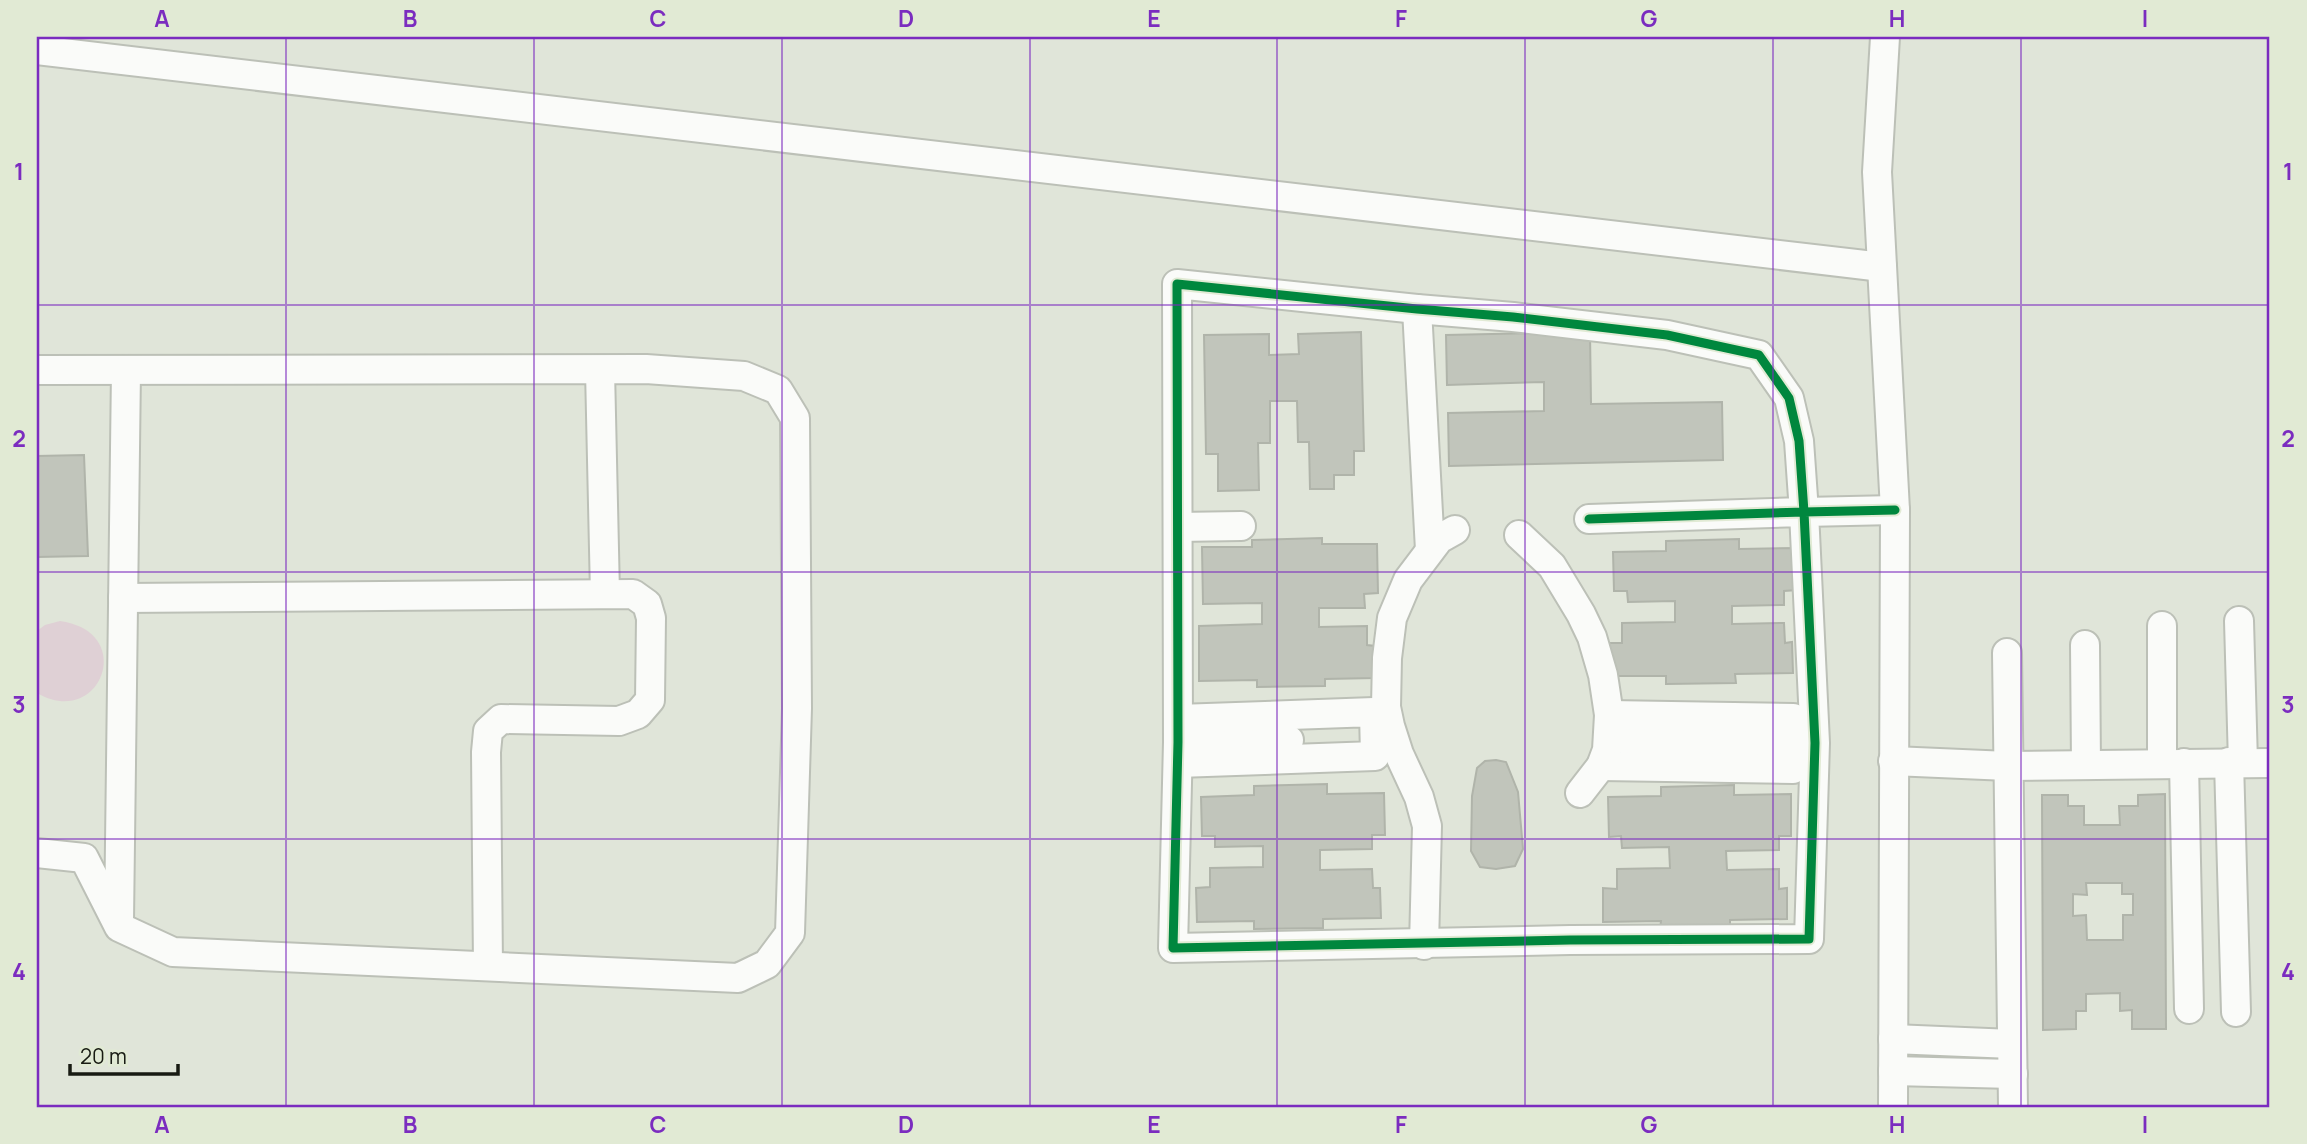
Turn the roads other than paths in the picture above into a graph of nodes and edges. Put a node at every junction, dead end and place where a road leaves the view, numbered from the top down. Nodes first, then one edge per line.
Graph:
1 (1885, 37) edge
2 (37, 50) edge
3 (1882, 267) junction
4 (1417, 309) junction
5 (37, 370) edge
6 (126, 370) junction
7 (600, 370) junction
8 (1895, 510) junction
9 (1804, 512) junction
10 (1589, 519) dead end
11 (1241, 526) dead end
12 (1178, 527) junction
13 (1455, 530) dead end
14 (1519, 535) dead end
15 (1430, 550) junction
16 (605, 594) junction
17 (123, 598) junction
18 (2239, 621) dead end
19 (2162, 626) dead end
20 (2085, 645) dead end
21 (2007, 653) dead end
22 (1609, 715) junction
23 (1323, 740) dead end
24 (1628, 741) dead end
25 (1178, 742) junction
26 (1804, 743) junction
27 (1387, 755) junction
28 (1893, 761) junction
29 (2173, 763) junction
30 (2247, 763) edge
31 (2086, 765) junction
32 (1601, 766) junction
33 (2008, 766) junction
34 (1580, 793) dead end
35 (37, 853) edge
36 (119, 927) junction
37 (1424, 945) junction
38 (488, 967) junction
39 (2189, 1009) dead end
40 (2236, 1012) dead end
41 (1893, 1039) junction
42 (2012, 1044) junction
43 (1893, 1071) junction
44 (2013, 1074) junction
45 (1893, 1107) edge
46 (2013, 1107) edge

1 - 3 street
2 - 3 street
3 - 8 street
4 - 9 street
4 - 12 street
4 - 15 street
5 - 6 street
6 - 7 street
6 - 17 street
7 - 16 street
7 - 38 street
8 - 9 street
8 - 28 street
9 - 10 street
9 - 26 street
11 - 12 street
12 - 25 street
13 - 15 street
14 - 22 street
15 - 27 street
16 - 17 street
16 - 38 street
17 - 36 street
18 - 30 street
19 - 29 street
20 - 31 street
21 - 33 street
22 - 26 street
22 - 32 street
23 - 25 street
24 - 26 street
25 - 27 street
25 - 27 street
25 - 37 street
26 - 32 street
26 - 37 street
27 - 37 street
28 - 33 street
28 - 41 street
29 - 30 street
29 - 31 street
29 - 39 street
30 - 40 street
31 - 33 street
32 - 34 street
33 - 42 street
35 - 36 street
36 - 38 street
41 - 42 street
41 - 43 street
42 - 44 street
43 - 44 street
43 - 45 street
44 - 46 street

